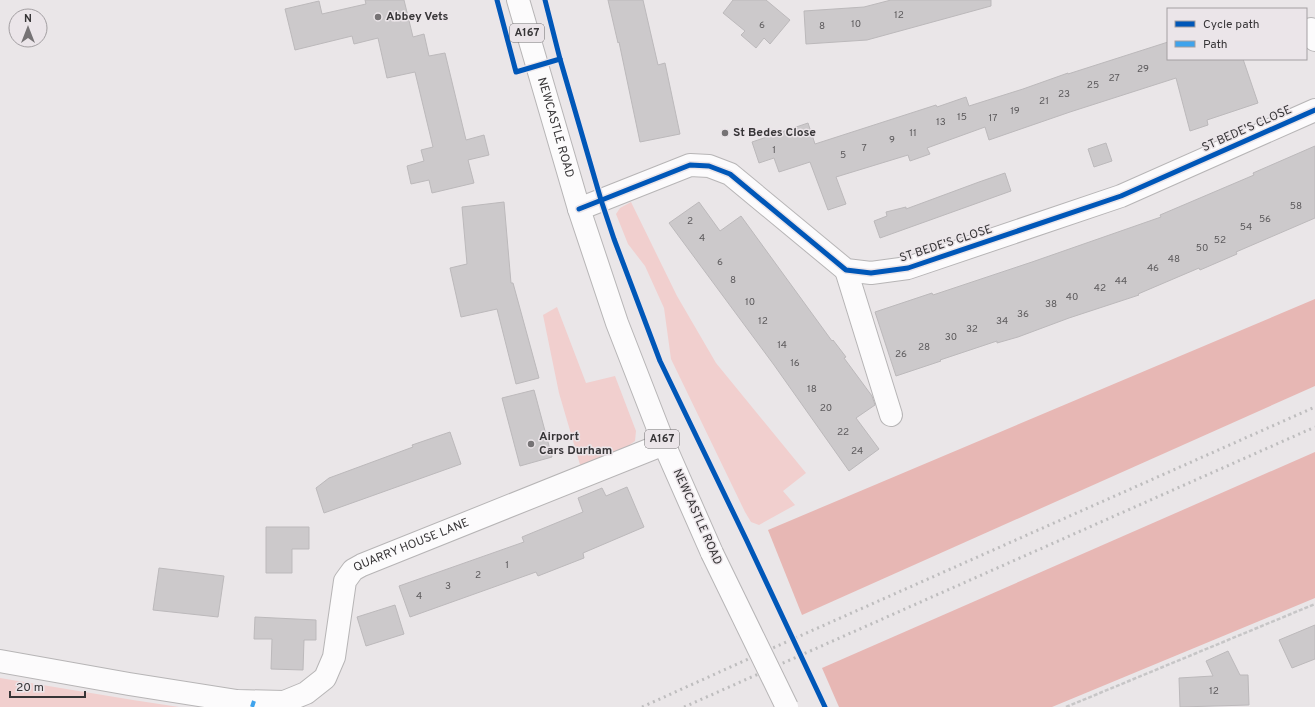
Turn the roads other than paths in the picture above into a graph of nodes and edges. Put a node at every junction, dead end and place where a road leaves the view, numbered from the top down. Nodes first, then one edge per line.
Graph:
1 (518, 0) edge
2 (1315, 110) edge
3 (579, 209) junction
4 (846, 270) junction
5 (891, 415) dead end
6 (664, 444) junction
7 (0, 661) edge
8 (787, 707) edge

1 - 3 main road, NEWCASTLE ROAD / A167
2 - 4 main road, ST BEDE'S CLOSE
3 - 4 main road
3 - 6 main road, NEWCASTLE ROAD / A167
4 - 5 main road
6 - 7 main road, QUARRY HOUSE LANE
6 - 8 main road, NEWCASTLE ROAD / A167, bridge

